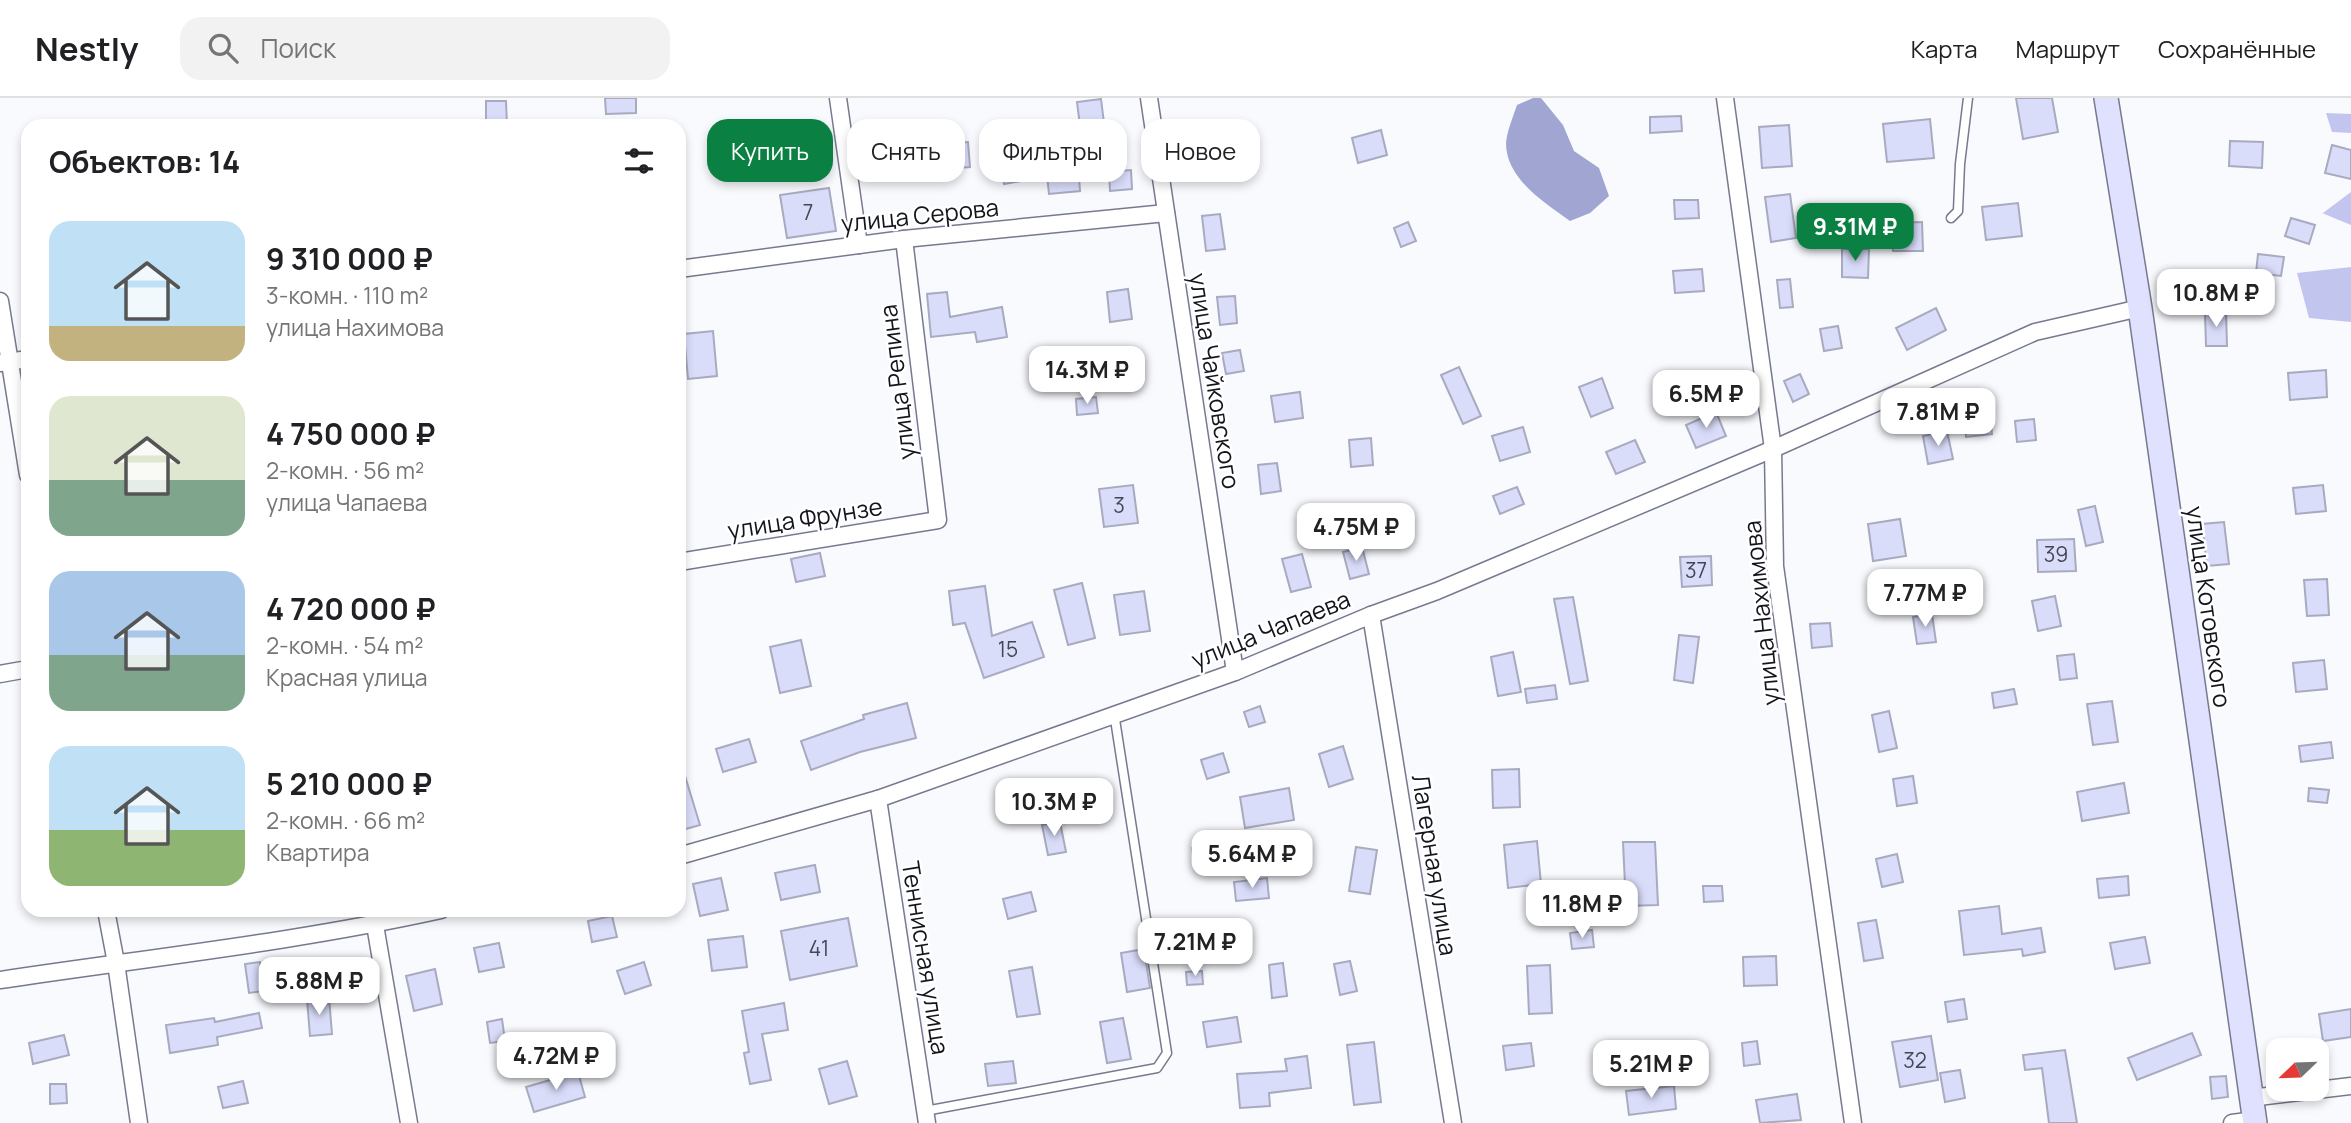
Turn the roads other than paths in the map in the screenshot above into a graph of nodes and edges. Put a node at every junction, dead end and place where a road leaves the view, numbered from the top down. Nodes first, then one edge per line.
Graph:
1 (838, 98) edge
2 (1149, 98) edge
3 (1725, 98) edge
4 (1968, 98) edge
5 (2106, 98) edge
6 (1166, 213) junction
7 (1951, 218) dead end
8 (904, 239) junction
9 (859, 245) junction
10 (686, 268) edge
11 (0, 301) edge
12 (2140, 308) junction
13 (5, 362) edge
14 (21, 441) edge
15 (1773, 449) junction
16 (938, 520) joint
17 (686, 561) edge
18 (1371, 615) junction
19 (21, 670) edge
20 (1235, 671) junction
21 (0, 674) edge
22 (1114, 713) junction
23 (877, 799) junction
24 (686, 854) edge
25 (107, 917) edge
26 (410, 917) edge
27 (375, 925) junction
28 (116, 963) junction
29 (0, 980) edge
30 (2351, 1086) edge
31 (2248, 1116) edge
32 (926, 1117) edge
33 (139, 1123) edge
34 (409, 1123) edge
35 (1452, 1123) edge
36 (1853, 1123) edge

1 - 9 street
2 - 6 street, улица Чайковского
3 - 15 street, улица Нахимова
4 - 7 lane
5 - 12 main road, улица Котовского
6 - 8 street, улица Серова
6 - 20 street, улица Чайковского
8 - 9 street, улица Серова
8 - 16 street, улица Репина
9 - 10 street, улица Серова
11 - 13 street
12 - 15 street, улица Чапаева
12 - 31 main road, улица Котовского
13 - 14 street
15 - 18 street, улица Чапаева
15 - 36 street, улица Нахимова
16 - 17 street, улица Фрунзе
18 - 20 street, улица Чапаева
18 - 35 street, Лагерная улица
19 - 21 street
20 - 22 street, улица Чапаева
22 - 23 street, улица Чапаева
22 - 32 lane
23 - 24 street, улица Чапаева
23 - 32 street, Теннисная улица
25 - 28 street
26 - 27 street
27 - 28 street
27 - 34 street
28 - 29 street
28 - 33 street
30 - 31 street

